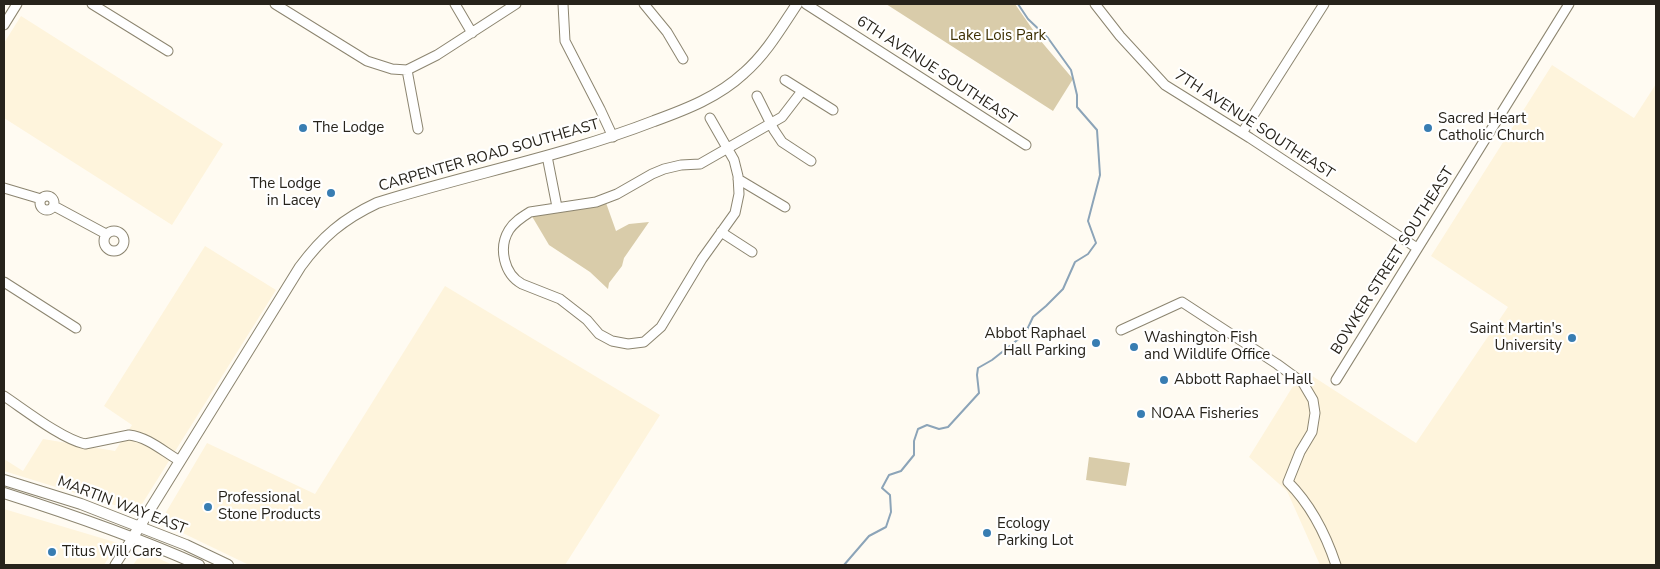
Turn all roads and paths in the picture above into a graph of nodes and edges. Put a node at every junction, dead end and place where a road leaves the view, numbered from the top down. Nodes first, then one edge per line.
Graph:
1 (17, 4) edge
2 (92, 4) edge
3 (275, 4) edge
4 (455, 4) edge
5 (516, 4) edge
6 (563, 4) edge
7 (644, 4) edge
8 (797, 4) edge
9 (806, 4) edge
10 (1095, 4) edge
11 (1324, 4) edge
12 (1569, 4) edge
13 (4, 25) edge
14 (472, 33) junction
15 (168, 51) dead end
16 (683, 59) dead end
17 (407, 70) junction
18 (785, 80) dead end
19 (802, 91) junction
20 (757, 96) dead end
21 (833, 110) dead end
22 (710, 118) dead end
23 (771, 123) junction
24 (418, 129) dead end
25 (1242, 133) junction
26 (613, 137) junction
27 (1026, 145) dead end
28 (728, 148) junction
29 (547, 156) junction
30 (811, 161) dead end
31 (738, 179) junction
32 (4, 188) edge
33 (557, 207) junction
34 (784, 207) dead end
35 (721, 232) junction
36 (106, 234) dead end
37 (1417, 248) junction
38 (752, 252) dead end
39 (4, 282) edge
40 (76, 328) dead end
41 (1121, 330) dead end
42 (1336, 380) dead end
43 (4, 396) edge
44 (180, 461) junction
45 (4, 480) edge
46 (4, 493) edge
47 (140, 527) junction
48 (133, 537) junction
49 (115, 565) edge
50 (199, 565) edge
51 (228, 565) edge
52 (1336, 565) edge

1 - 13 street
2 - 15 street
3 - 17 street
4 - 14 street
5 - 14 street
6 - 26 street
7 - 16 street
8 - 26 main road, CARPENTER ROAD SOUTHEAST
9 - 27 street, 6TH AVENUE SOUTHEAST
10 - 25 street, 7TH AVENUE SOUTHEAST
11 - 25 street
12 - 37 street, BOWKER STREET SOUTHEAST
14 - 17 street
17 - 24 street
18 - 19 street
19 - 21 street
19 - 23 street
20 - 23 street
22 - 28 street
23 - 28 street
23 - 30 street
25 - 37 street, 7TH AVENUE SOUTHEAST
26 - 29 main road, CARPENTER ROAD SOUTHEAST
28 - 31 street
28 - 33 street
29 - 33 street
29 - 44 main road, CARPENTER ROAD SOUTHEAST
31 - 34 street
31 - 35 street
32 - 36 street
33 - 35 street
35 - 38 street
37 - 42 street, BOWKER STREET SOUTHEAST
39 - 40 street
41 - 52 street
43 - 44 street
44 - 47 main road, CARPENTER ROAD SOUTHEAST
45 - 47 main road, MARTIN WAY EAST
46 - 48 main road, MARTIN WAY EAST
47 - 48 main road, CARPENTER ROAD SOUTHEAST
47 - 51 main road, MARTIN WAY EAST
48 - 49 street
48 - 50 main road, MARTIN WAY EAST

